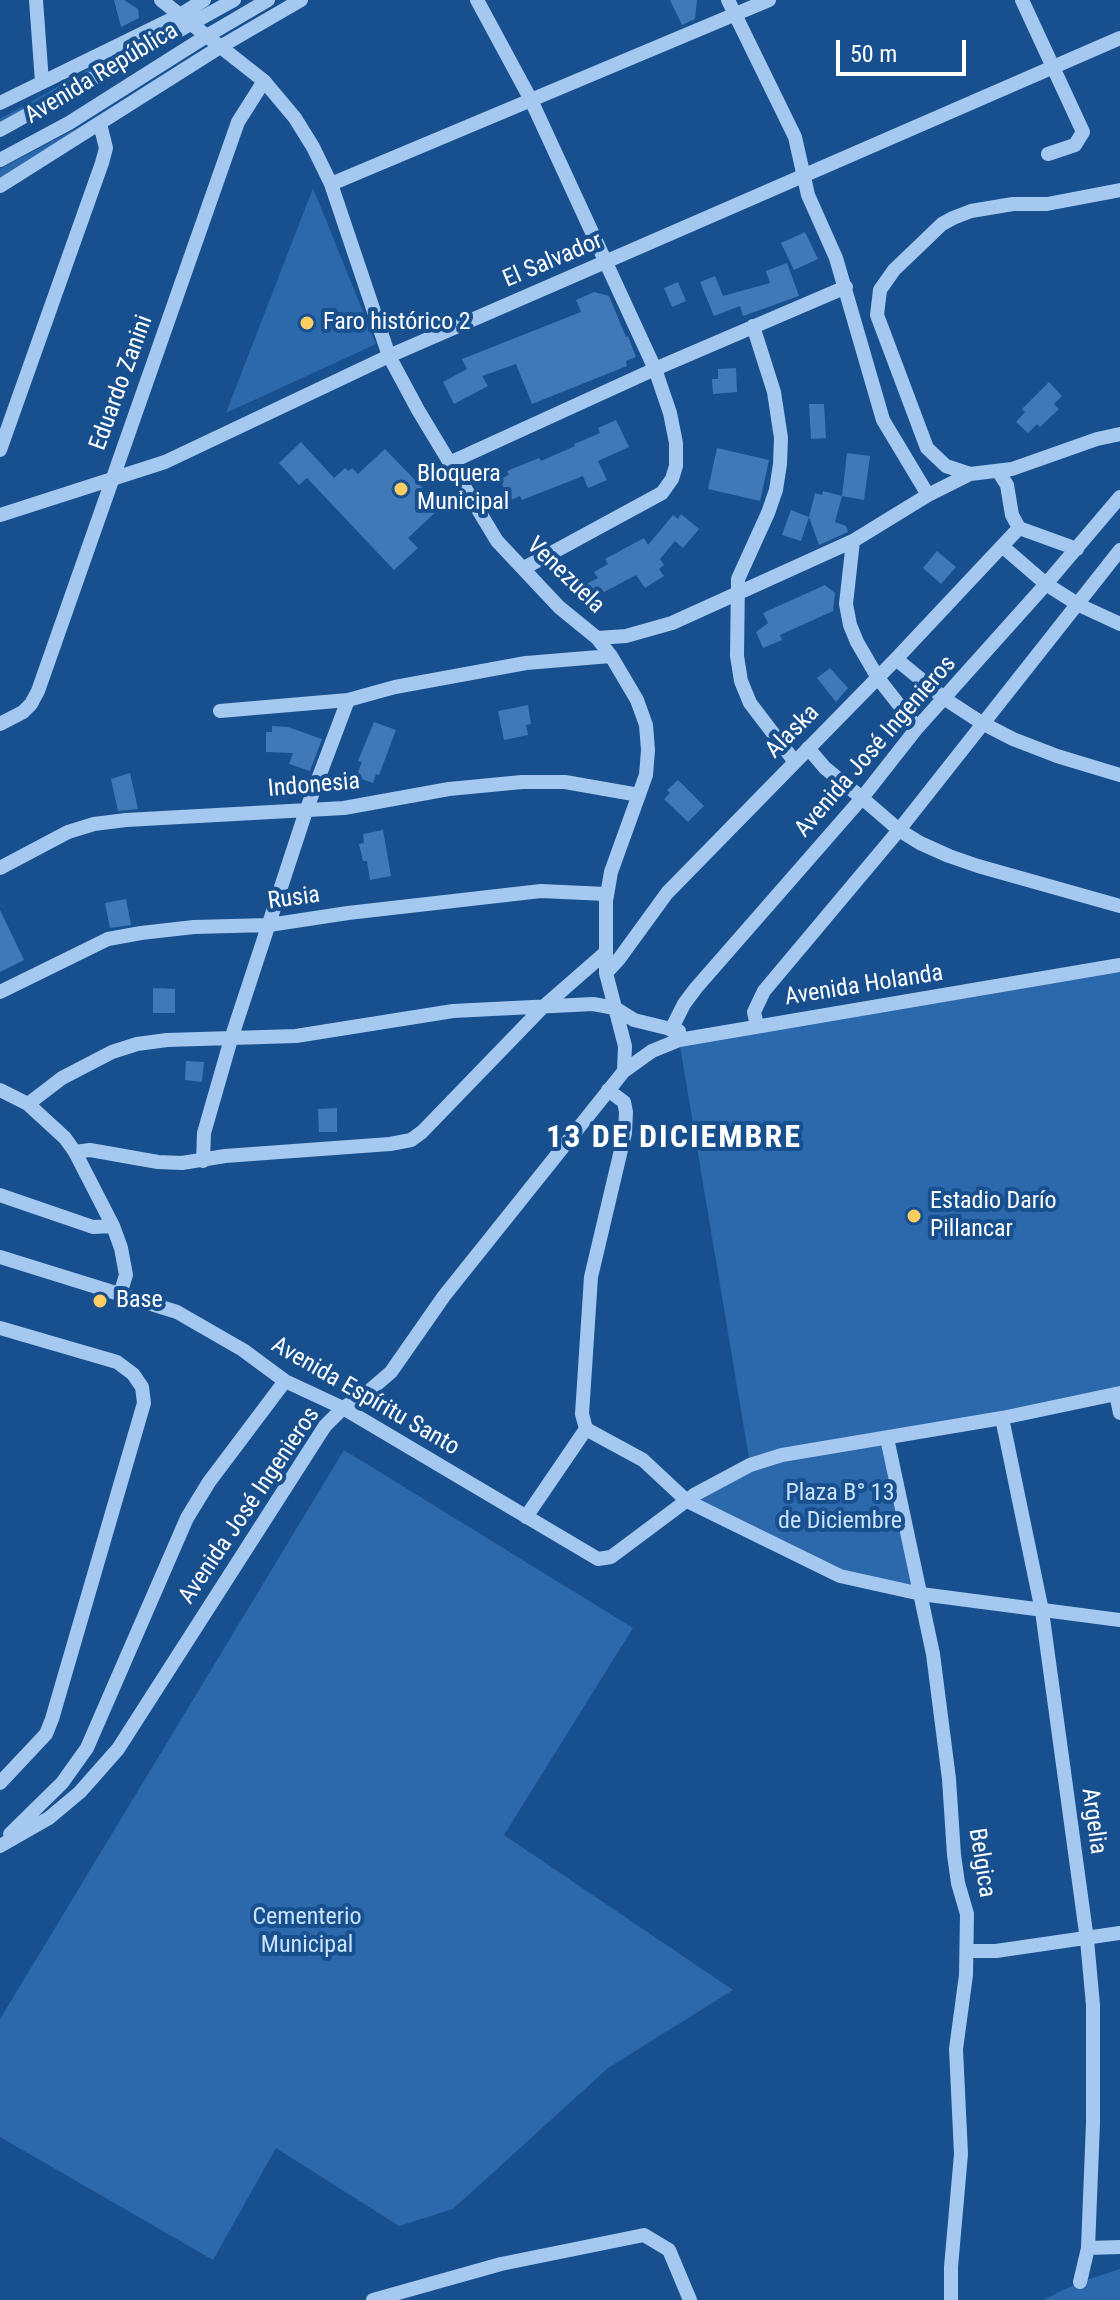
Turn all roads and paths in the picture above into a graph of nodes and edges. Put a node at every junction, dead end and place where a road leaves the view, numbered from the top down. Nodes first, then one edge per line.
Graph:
1 (36, 0) edge
2 (161, 0) edge
3 (204, 0) edge
4 (234, 0) edge
5 (268, 0) edge
6 (301, 0) edge
7 (477, 0) edge
8 (728, 0) edge
9 (769, 0) edge
10 (1022, 0) edge
11 (734, 15) junction
12 (186, 20) junction
13 (205, 37) junction
14 (1120, 38) edge
15 (220, 47) junction
16 (1053, 66) junction
17 (264, 81) junction
18 (42, 82) junction
19 (531, 100) junction
20 (0, 103) edge
21 (100, 124) junction
22 (0, 130) edge
23 (1048, 154) dead end
24 (0, 160) edge
25 (802, 174) junction
26 (331, 184) junction
27 (0, 186) edge
28 (1120, 190) edge
29 (607, 261) junction
30 (846, 287) junction
31 (753, 326) junction
32 (389, 356) junction
33 (655, 369) junction
34 (1120, 434) edge
35 (0, 450) edge
36 (449, 463) junction
37 (998, 471) junction
38 (970, 474) junction
39 (111, 481) junction
40 (928, 495) junction
41 (1120, 497) edge
42 (0, 515) edge
43 (1019, 528) junction
44 (853, 541) junction
45 (1002, 546) junction
46 (1077, 549) junction
47 (1120, 550) edge
48 (524, 568) junction
49 (1046, 584) junction
50 (736, 594) junction
51 (1077, 604) junction
52 (1120, 624) edge
53 (597, 638) junction
54 (611, 656) junction
55 (896, 659) junction
56 (878, 678) junction
57 (945, 699) junction
58 (348, 700) junction
59 (220, 711) dead end
60 (982, 723) junction
61 (0, 724) edge
62 (917, 728) junction
63 (808, 748) junction
64 (795, 762) junction
65 (1120, 775) edge
66 (639, 795) junction
67 (862, 798) junction
68 (306, 811) junction
69 (899, 830) junction
70 (0, 868) edge
71 (606, 894) junction
72 (1120, 906) edge
73 (269, 925) junction
74 (605, 953) junction
75 (1120, 965) edge
76 (606, 973) junction
77 (0, 992) edge
78 (542, 1008) junction
79 (615, 1008) junction
80 (757, 1026) junction
81 (671, 1030) junction
82 (701, 1036) junction
83 (231, 1039) junction
84 (624, 1071) junction
85 (0, 1090) edge
86 (608, 1090) junction
87 (28, 1104) junction
88 (75, 1152) junction
89 (203, 1161) junction
90 (0, 1195) edge
91 (113, 1226) junction
92 (0, 1257) edge
93 (120, 1294) junction
94 (0, 1328) edge
95 (285, 1381) junction
96 (1118, 1393) edge
97 (343, 1408) junction
98 (1120, 1413) edge
99 (1002, 1418) junction
100 (586, 1429) junction
101 (887, 1438) junction
102 (687, 1501) junction
103 (526, 1517) junction
104 (921, 1594) junction
105 (1042, 1611) junction
106 (1120, 1620) edge
107 (0, 1783) edge
108 (0, 1846) edge
109 (1120, 1933) edge
110 (1087, 1940) junction
111 (968, 1951) junction
112 (1120, 2247) edge
113 (1088, 2248) junction
114 (1080, 2282) dead end
115 (373, 2300) edge
116 (690, 2300) edge
117 (951, 2300) edge

1 - 18 street
2 - 12 street, Venezuela
3 - 12 street
4 - 12 street, Avenida República
5 - 13 street, Avenida República
6 - 15 street
7 - 19 street
8 - 11 street
9 - 11 street
10 - 16 street
11 - 19 street
11 - 25 street
12 - 13 street, Venezuela
12 - 18 street
12 - 22 street, Avenida República
13 - 15 street, Venezuela
13 - 24 street, Avenida República
14 - 16 street, El Salvador
15 - 17 street, Venezuela
15 - 21 street
16 - 23 street
16 - 25 street, El Salvador
17 - 26 street, Venezuela
17 - 39 street, Eduardo Zanini
18 - 20 street
19 - 26 street
19 - 29 street
21 - 27 street
21 - 35 street
25 - 29 street, El Salvador
25 - 30 street
26 - 32 street, Venezuela
28 - 38 street
29 - 32 street, El Salvador
29 - 33 street
30 - 31 street
30 - 40 street
31 - 33 street
31 - 50 street
32 - 36 street, Venezuela
32 - 39 street, El Salvador
33 - 36 street
33 - 48 street
34 - 37 street
36 - 48 street, Venezuela
37 - 38 street
37 - 43 street
38 - 40 street
39 - 42 street, El Salvador
39 - 61 street, Eduardo Zanini
40 - 44 street
41 - 46 street, Avenida José Ingenieros
43 - 45 street, Alaska
43 - 46 street
44 - 50 street
44 - 56 street
45 - 49 street
45 - 55 street, Alaska
46 - 49 street, Avenida José Ingenieros
47 - 51 street
48 - 53 street, Venezuela
49 - 51 street
49 - 57 street, Avenida José Ingenieros
50 - 53 street
50 - 64 street
51 - 52 street
51 - 60 street
53 - 54 street, Venezuela
54 - 58 street
54 - 66 street, Venezuela
55 - 56 street, Alaska
55 - 57 street
56 - 62 street
56 - 63 street, Alaska
57 - 60 street
57 - 62 street, Avenida José Ingenieros
58 - 59 street
58 - 68 street
60 - 65 street
60 - 69 street
62 - 67 street, Avenida José Ingenieros
63 - 64 street, Alaska
63 - 67 street
64 - 76 street, Alaska
66 - 68 street, Indonesia
66 - 71 street, Venezuela
67 - 69 street
67 - 81 street, Avenida José Ingenieros
68 - 70 street, Indonesia
68 - 73 street
69 - 72 street
69 - 80 street
71 - 73 street, Rusia
71 - 74 street, Venezuela
73 - 77 street, Rusia
73 - 83 street
74 - 76 street, Venezuela
74 - 78 street
75 - 80 street, Avenida Holanda
76 - 79 street, Venezuela
78 - 79 street
78 - 83 street
78 - 89 street
79 - 81 street
79 - 84 street, Venezuela
80 - 82 street, Avenida Holanda
81 - 82 street
82 - 84 street, Avenida Holanda
83 - 87 street
83 - 89 street
84 - 86 street, Avenida José Ingenieros
85 - 87 street
86 - 97 street, Avenida José Ingenieros
86 - 100 street
87 - 88 street
88 - 89 street
88 - 91 street
90 - 91 street
91 - 93 street
92 - 93 street, Avenida Espíritu Santo
93 - 95 street, Avenida Espíritu Santo
94 - 107 street
95 - 97 street, Avenida Espíritu Santo
95 - 108 street
96 - 98 street
96 - 99 street
97 - 103 street, Avenida Espíritu Santo
97 - 108 street, Avenida José Ingenieros
99 - 101 street
99 - 105 street, Argelia
100 - 102 street
100 - 103 street
101 - 102 street
101 - 104 street, Belgica
102 - 103 street, Avenida Espíritu Santo
102 - 104 street
104 - 105 street
104 - 111 street, Belgica
105 - 106 street
105 - 110 street, Argelia
109 - 110 street
110 - 111 street
110 - 113 street, Argelia
111 - 117 street, Belgica
112 - 113 street
113 - 114 street, Argelia
115 - 116 street

